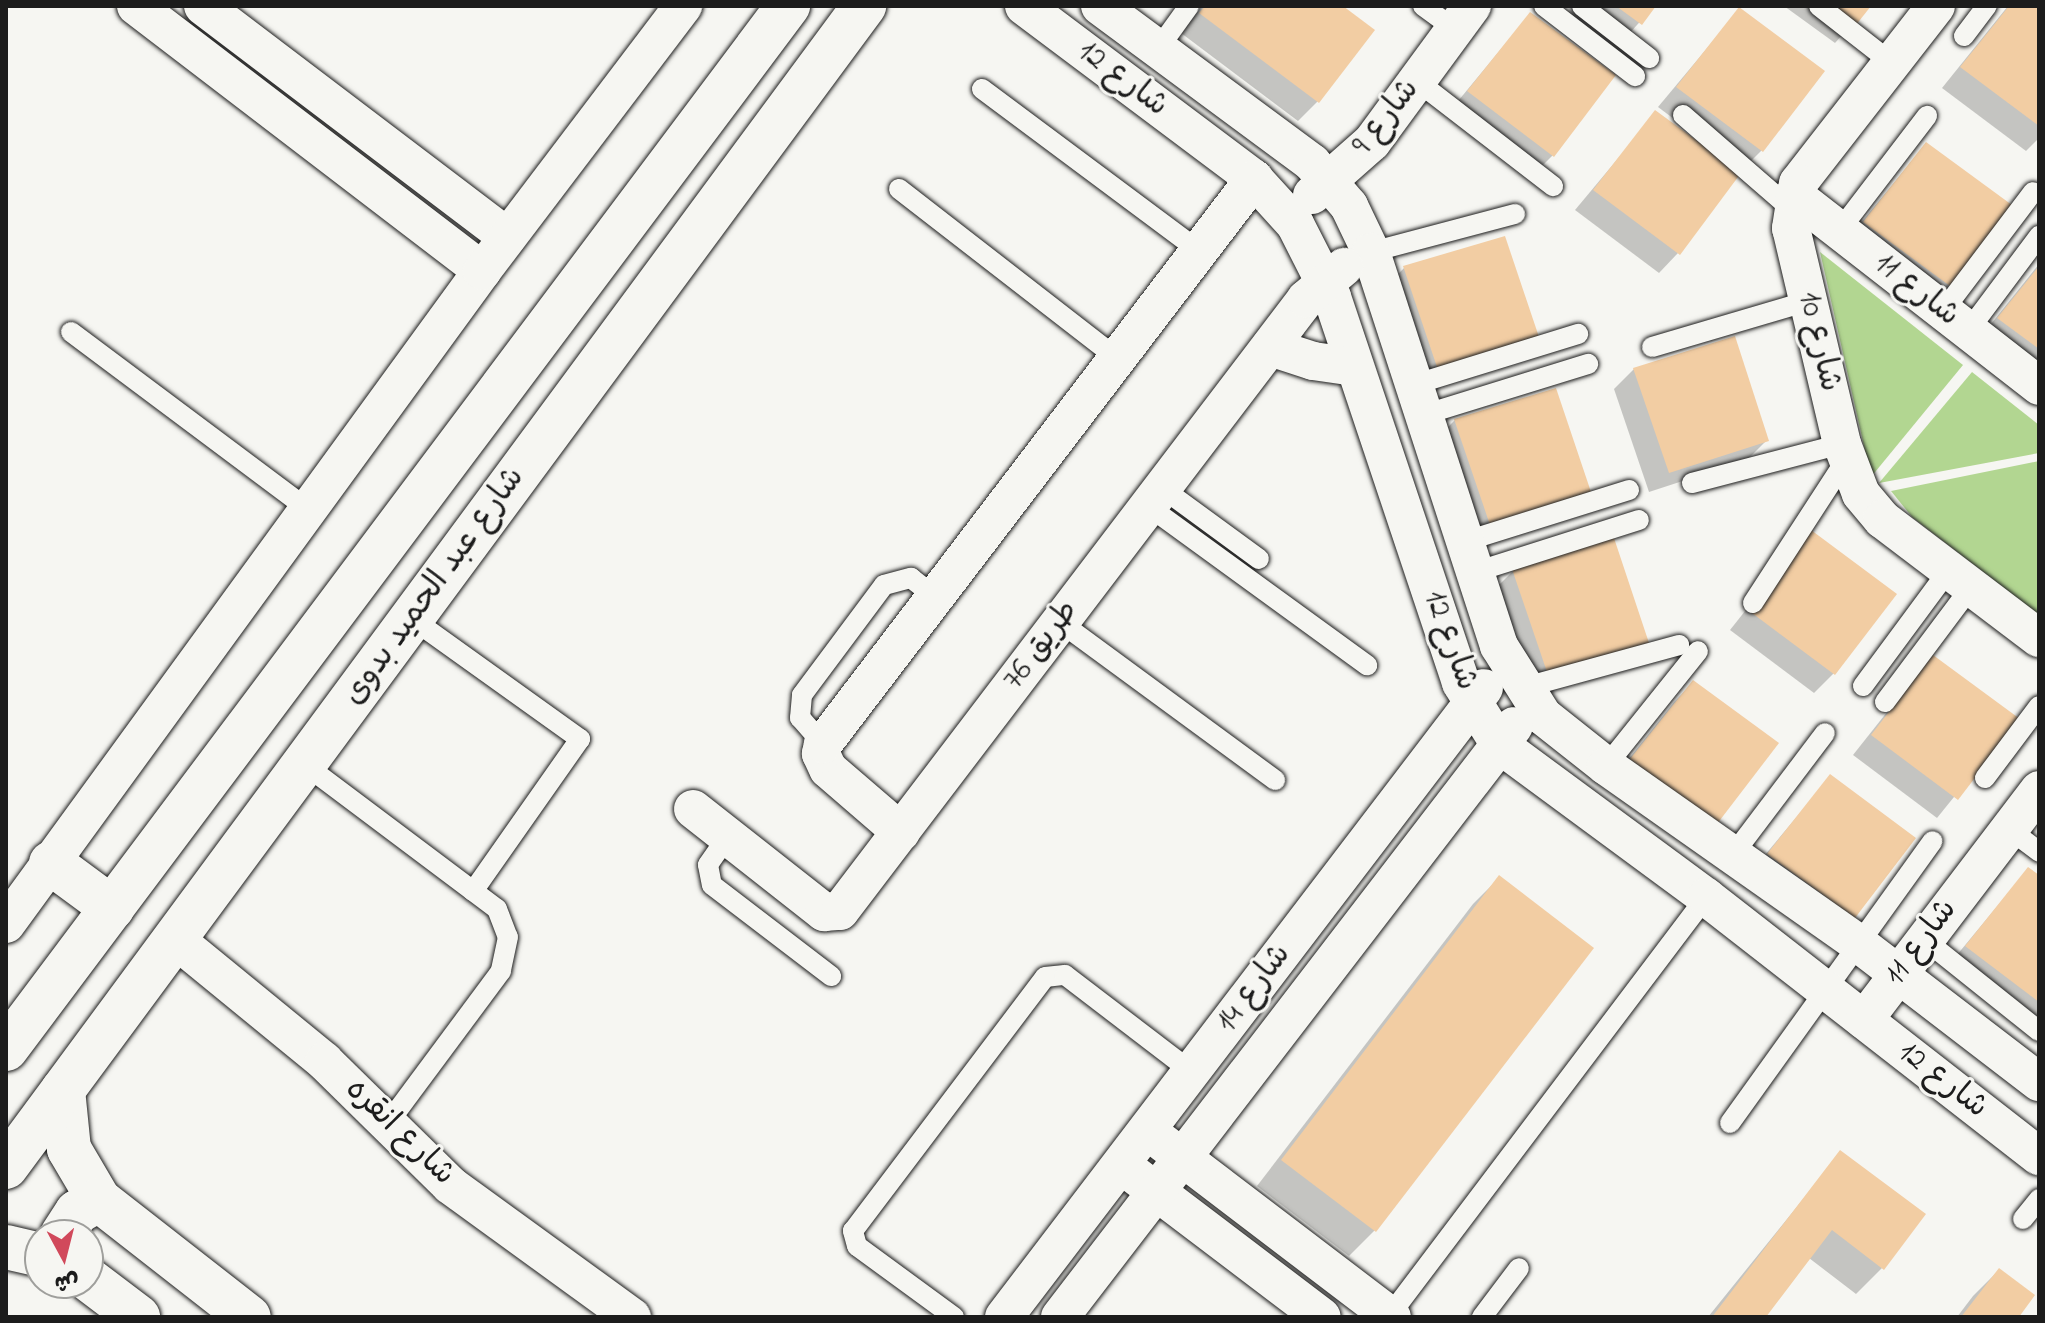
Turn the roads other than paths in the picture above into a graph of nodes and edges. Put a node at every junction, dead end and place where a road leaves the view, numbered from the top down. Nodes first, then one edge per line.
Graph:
1 (136, 6) edge
2 (203, 6) edge
3 (683, 6) edge
4 (788, 6) edge
5 (864, 6) edge
6 (1024, 6) edge
7 (1100, 6) edge
8 (1189, 6) edge
9 (1423, 6) edge
10 (1544, 6) edge
11 (1582, 6) edge
12 (1819, 6) edge
13 (1936, 6) edge
14 (1987, 6) edge
15 (1463, 18) edge
16 (1964, 36) dead end
17 (1158, 49) junction
18 (1649, 58) dead end
19 (1892, 63) junction
20 (1635, 76) dead end
21 (1417, 81) junction
22 (982, 89) dead end
23 (1683, 115) dead end
24 (1927, 116) dead end
25 (1254, 179) junction
26 (1331, 182) junction
27 (1553, 186) dead end
28 (899, 189) dead end
29 (2033, 192) dead end
30 (1792, 202) junction
31 (1286, 213) junction
32 (1515, 214) dead end
33 (1839, 231) junction
34 (2039, 236) edge
35 (507, 237) junction
36 (1199, 251) junction
37 (1371, 252) junction
38 (482, 271) junction
39 (1325, 280) junction
40 (1808, 301) junction
41 (1956, 321) junction
42 (71, 332) dead end
43 (1578, 334) dead end
44 (1270, 347) junction
45 (1652, 347) dead end
46 (1117, 358) junction
47 (1588, 364) dead end
48 (1355, 367) junction
49 (2039, 386) edge
50 (1418, 400) junction
51 (1844, 451) junction
52 (1692, 483) dead end
53 (1629, 490) dead end
54 (1155, 497) junction
55 (308, 509) junction
56 (1639, 520) dead end
57 (1468, 558) junction
58 (1259, 559) dead end
59 (1960, 579) junction
60 (1753, 603) dead end
61 (411, 618) junction
62 (1060, 622) junction
63 (2039, 638) edge
64 (1367, 665) dead end
65 (1520, 684) junction
66 (1863, 686) dead end
67 (1885, 702) dead end
68 (1471, 704) junction
69 (2039, 706) edge
70 (1825, 733) dead end
71 (1500, 745) junction
72 (304, 764) junction
73 (1606, 766) junction
74 (1985, 778) dead end
75 (1275, 780) dead end
76 (693, 809) dead end
77 (2028, 812) edge
78 (901, 832) junction
79 (728, 836) junction
80 (1933, 841) dead end
81 (1735, 852) junction
82 (2039, 852) edge
83 (51, 863) junction
84 (473, 891) junction
85 (1706, 897) junction
86 (112, 908) junction
87 (6, 924) edge
88 (175, 939) junction
89 (1925, 940) junction
90 (1859, 944) junction
91 (1899, 974) junction
92 (831, 976) dead end
93 (1826, 990) junction
94 (1864, 1020) junction
95 (2039, 1031) edge
96 (6, 1049) edge
97 (1192, 1072) junction
98 (2039, 1082) edge
99 (63, 1090) junction
100 (1730, 1123) dead end
101 (385, 1127) junction
102 (1147, 1130) junction
103 (2039, 1156) edge
104 (1182, 1158) junction
105 (1121, 1164) junction
106 (6, 1167) edge
107 (1156, 1192) junction
108 (2039, 1199) edge
109 (99, 1200) junction
110 (72, 1219) edge
111 (2023, 1219) dead end
112 (1519, 1268) dead end
113 (104, 1291) edge
114 (1391, 1316) edge
115 (138, 1317) edge
116 (249, 1317) edge
117 (632, 1317) edge
118 (954, 1317) edge
119 (1004, 1317) edge
120 (1060, 1317) edge
121 (1322, 1317) edge
122 (1482, 1317) edge

1 - 38 street
2 - 35 street
3 - 35 street
4 - 86 main road, شارع عبد الحميد بدوى
5 - 61 main road, شارع عبد الحميد بدوى
6 - 25 street, شارع 12
7 - 17 street, شارع 12
8 - 17 lane
9 - 15 lane
10 - 20 lane
11 - 18 lane
12 - 19 lane
13 - 19 street
14 - 16 lane
15 - 21 street, شارع 9
17 - 26 street, شارع 12
19 - 30 street
21 - 26 street, شارع 9
21 - 27 lane
22 - 36 lane
23 - 30 lane
24 - 33 lane
25 - 31 street, شارع 12
25 - 36 street
26 - 31 street, شارع 9
26 - 37 street, شارع 12
28 - 46 lane
29 - 41 lane
30 - 33 street, شارع 11
30 - 40 street, شارع 10
31 - 39 street, شارع 12
32 - 37 lane
33 - 41 street, شارع 11
34 - 41 lane
35 - 38 street
36 - 46 street
37 - 39 street, طريق 76
37 - 50 street, شارع 12
38 - 55 street
39 - 44 street, طريق 76
39 - 48 street, شارع 12
40 - 45 lane
40 - 51 street, شارع 10
41 - 49 street, شارع 11
42 - 55 lane
43 - 50 lane
44 - 48 street
44 - 54 street, طريق 76
46 - 78 street
47 - 50 lane
48 - 68 street, شارع 12
50 - 57 street, شارع 12
51 - 52 lane
51 - 59 street, شارع 10
51 - 60 lane
53 - 57 lane
54 - 58 lane
54 - 62 street, طريق 76
54 - 64 lane
55 - 83 street
56 - 57 lane
57 - 65 street, شارع 12
59 - 63 street, شارع 10
59 - 66 lane
59 - 67 lane
61 - 72 main road, شارع عبد الحميد بدوى
61 - 84 lane
62 - 75 lane
62 - 78 street, طريق 76
65 - 68 street, شارع 14
65 - 71 street, شارع 14
65 - 73 street, شارع 12
65 - 73 lane
68 - 71 street, شارع 12
68 - 97 street, شارع 14
69 - 74 lane
70 - 81 lane
71 - 85 street, شارع 12
71 - 104 street, شارع 14
72 - 84 lane
72 - 88 main road, شارع عبد الحميد بدوى
73 - 81 street, شارع 12
76 - 79 street, طريق 76
77 - 82 lane
77 - 89 street, شارع 11
78 - 79 street, طريق 76
79 - 92 lane
80 - 90 lane
81 - 90 street, شارع 12
83 - 86 main road
83 - 87 street
84 - 101 lane
85 - 93 street, شارع 12
85 - 114 lane
86 - 96 main road, شارع عبد الحميد بدوى
88 - 99 main road, شارع عبد الحميد بدوى
88 - 101 street, شارع انقره
89 - 91 street, شارع 11
89 - 95 lane
90 - 91 street, شارع 12
90 - 93 lane
91 - 94 street, شارع 11
91 - 98 street, شارع 12
93 - 94 street, شارع 12
93 - 100 lane
94 - 103 street, شارع 12
97 - 102 street, شارع 14
97 - 118 lane
99 - 106 main road, شارع عبد الحميد بدوى
99 - 109 main road
101 - 117 street, شارع انقره
102 - 104 street
102 - 105 street, شارع 14
104 - 107 street, شارع 14
104 - 114 street
105 - 107 street
105 - 119 street, شارع 14
107 - 120 street, شارع 14
107 - 121 street
108 - 111 lane
109 - 110 main road
109 - 116 main road
112 - 122 lane
113 - 115 main road

